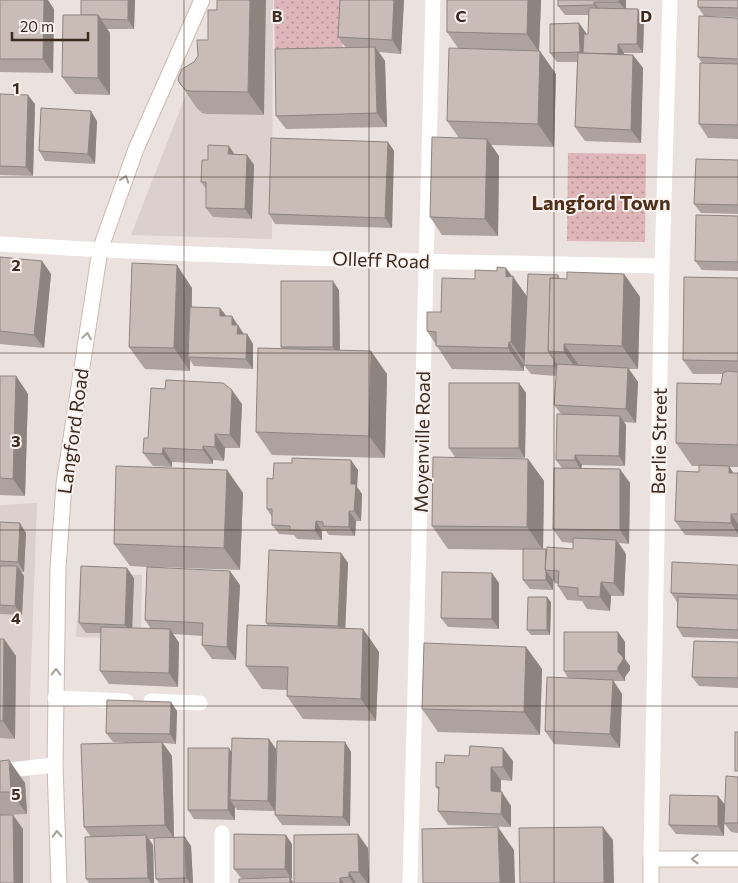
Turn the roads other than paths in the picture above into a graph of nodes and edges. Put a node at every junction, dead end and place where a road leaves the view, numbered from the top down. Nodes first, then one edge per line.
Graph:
1 (202, 0) edge
2 (434, 0) edge
3 (670, 0) edge
4 (0, 244) edge
5 (100, 250) junction
6 (427, 262) junction
7 (662, 266) junction
8 (55, 698) junction
9 (200, 703) dead end
10 (55, 765) junction
11 (0, 771) edge
12 (222, 833) dead end
13 (651, 859) junction
14 (738, 860) edge
15 (59, 883) edge
16 (222, 883) edge
17 (410, 883) edge
18 (651, 883) edge

5 -> 1 street, Langford Road
2 - 6 street, Moyenville Road
3 - 7 street, Berlie Street
4 - 5 street, Olleff Road
5 - 6 street, Olleff Road
8 -> 5 street, Langford Road
6 - 7 street, Olleff Road
6 - 17 street, Moyenville Road
7 - 13 street, Berlie Street
8 - 9 street
8 - 10 street, Langford Road
10 - 11 street
15 -> 10 street, Langford Road
12 - 16 street
14 -> 13 street
13 - 18 street, Berlie Street

